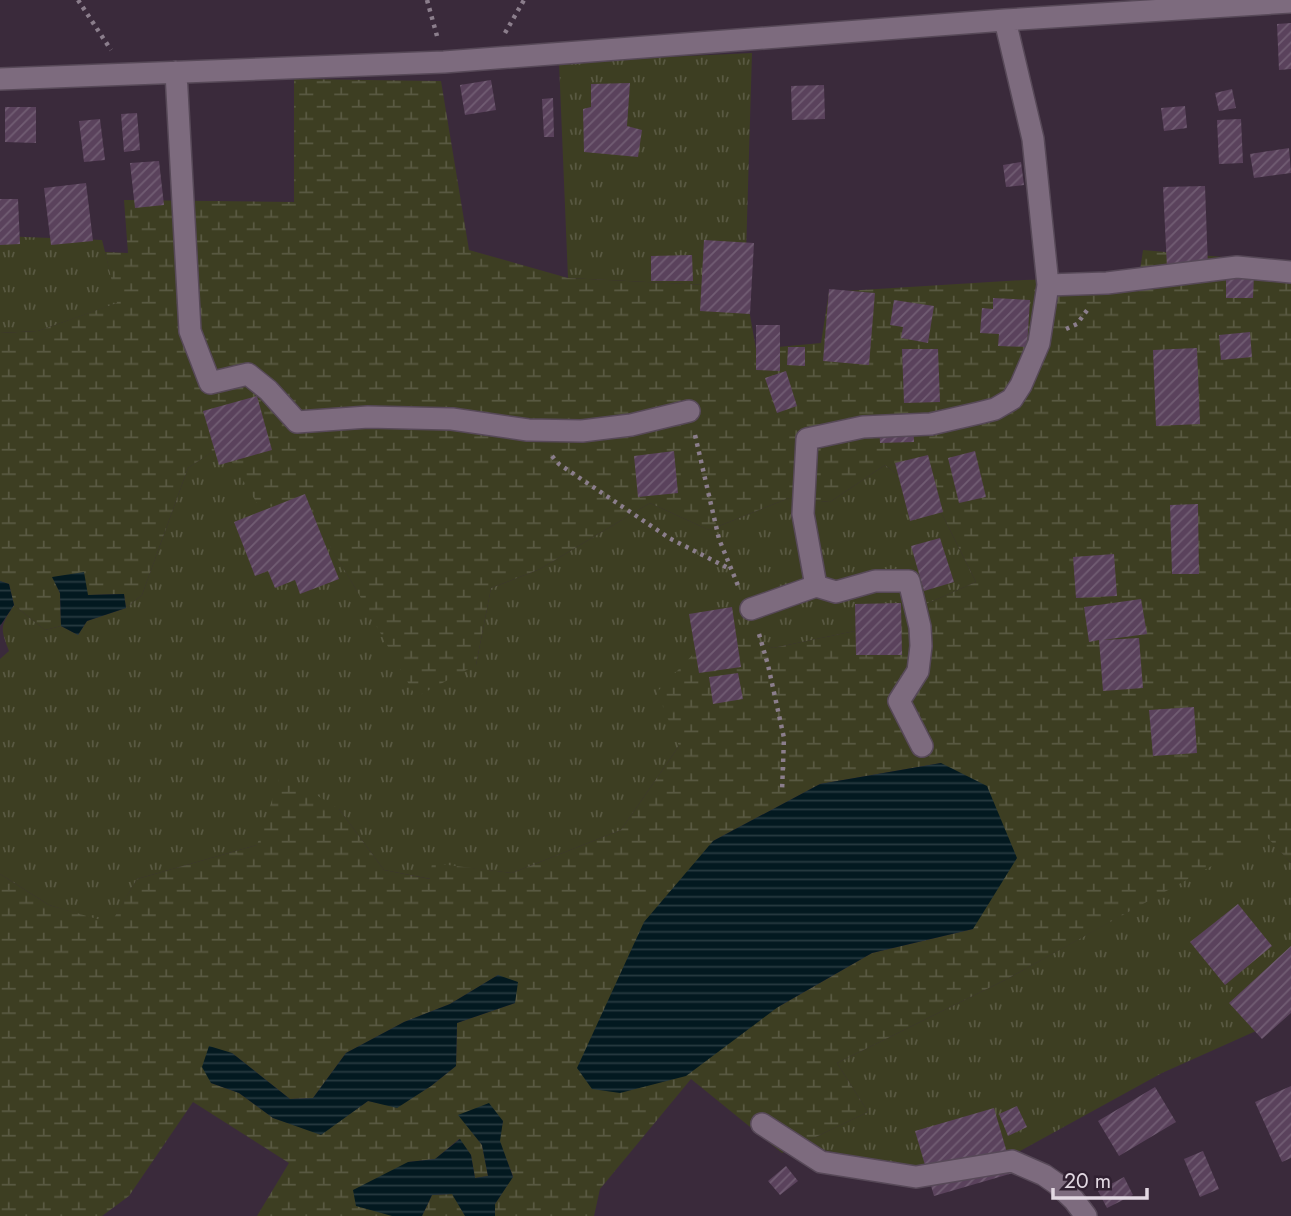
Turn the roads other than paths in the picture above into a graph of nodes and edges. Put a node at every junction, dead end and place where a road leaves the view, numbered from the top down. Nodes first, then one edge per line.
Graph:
1 (1291, 2) edge
2 (1005, 20) junction
3 (176, 72) junction
4 (0, 79) edge
5 (1291, 272) edge
6 (1048, 285) junction
7 (689, 411) road end
8 (816, 586) junction
9 (751, 609) road end
10 (922, 746) dead end
11 (762, 1124) dead end
12 (1086, 1216) edge

1 - 2 street
2 - 3 street
2 - 6 street
3 - 4 street
3 - 7 street
5 - 6 street
6 - 8 street
8 - 9 street
8 - 10 street
11 - 12 street

